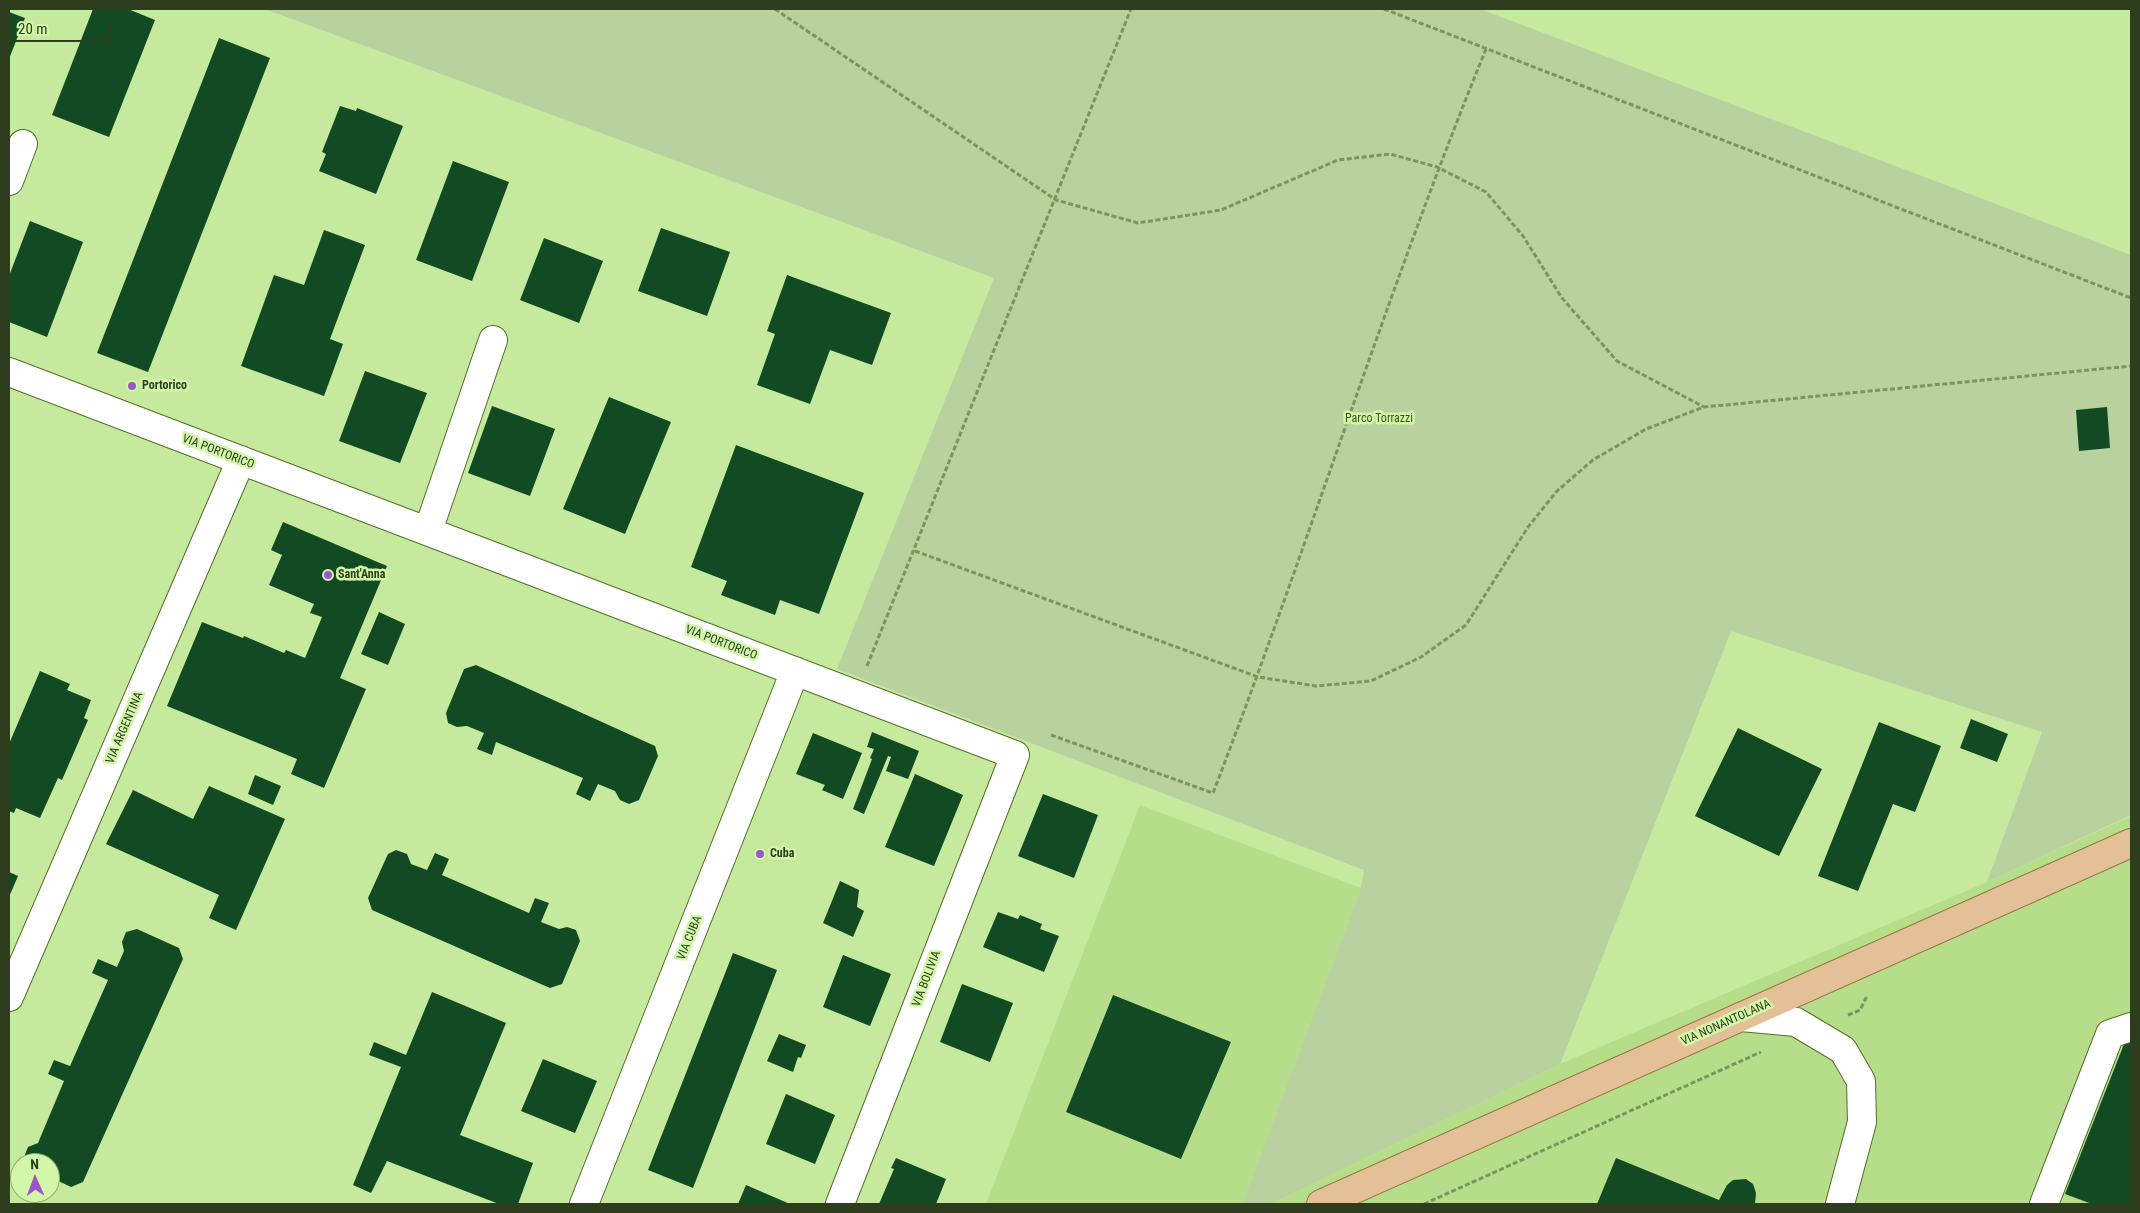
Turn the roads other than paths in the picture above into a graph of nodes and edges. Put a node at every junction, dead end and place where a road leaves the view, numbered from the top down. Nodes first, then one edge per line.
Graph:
1 (23, 144) dead end
2 (9, 181) edge
3 (492, 340) dead end
4 (9, 372) edge
5 (241, 460) junction
6 (428, 531) junction
7 (795, 671) junction
8 (1015, 755) joint
9 (2131, 842) edge
10 (9, 996) edge
11 (1741, 1017) junction
12 (2131, 1027) edge
13 (584, 1204) edge
14 (840, 1204) edge
15 (1321, 1204) edge
16 (1840, 1204) edge
17 (2044, 1204) edge

1 - 2 street
3 - 6 street
4 - 5 street, VIA PORTORICO
5 - 6 street, VIA PORTORICO
5 - 10 street, VIA ARGENTINA
6 - 7 street, VIA PORTORICO
7 - 8 street, VIA PORTORICO
7 - 13 street, VIA CUBA
8 - 14 street, VIA BOLIVIA
9 - 11 main road, VIA NONANTOLANA
11 - 15 main road, VIA NONANTOLANA
11 - 16 street
12 - 17 street

